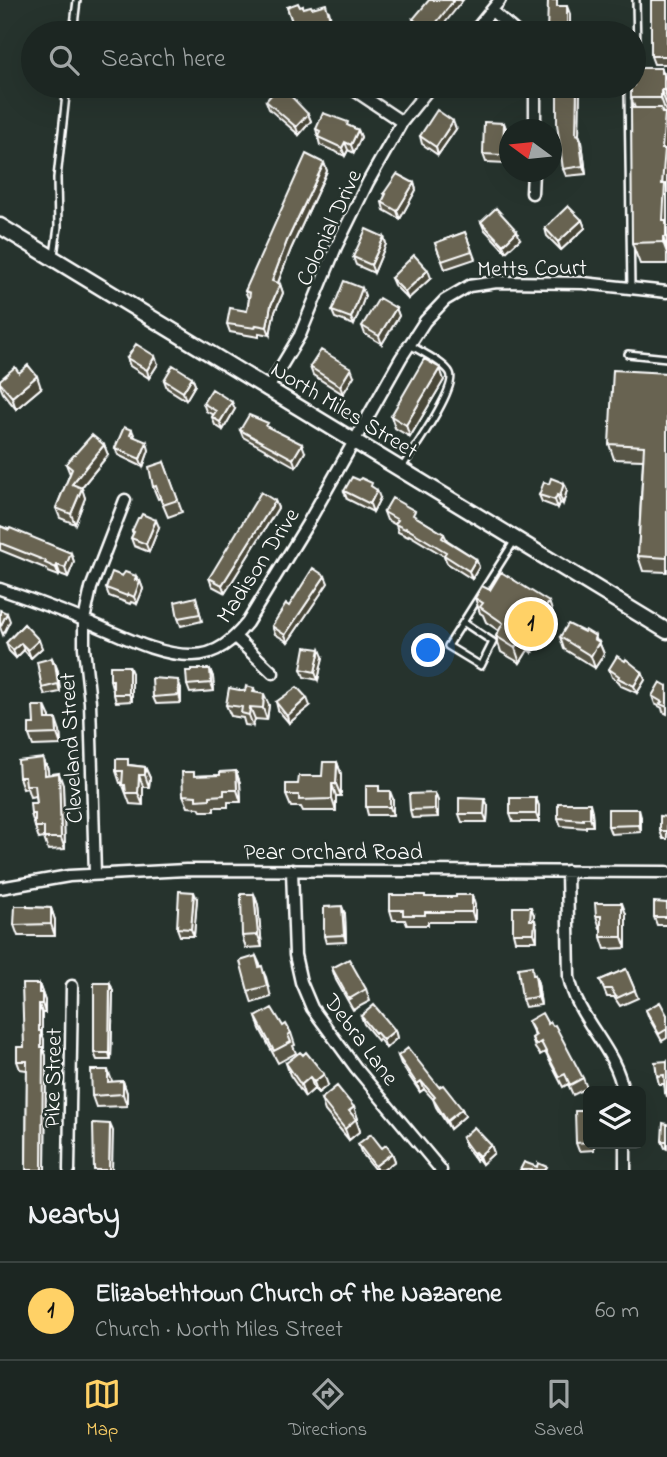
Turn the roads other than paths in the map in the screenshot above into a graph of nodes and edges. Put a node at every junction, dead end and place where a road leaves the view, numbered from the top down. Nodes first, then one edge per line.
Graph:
1 (77, 0) edge
2 (500, 0) edge
3 (636, 0) edge
4 (492, 11) junction
5 (74, 21) edge
6 (484, 21) edge
7 (503, 21) edge
8 (636, 21) edge
9 (66, 98) edge
10 (366, 98) edge
11 (421, 98) edge
12 (535, 98) edge
13 (628, 98) edge
14 (535, 119) edge
15 (402, 122) junction
16 (629, 125) junction
17 (641, 125) edge
18 (533, 182) edge
19 (532, 193) dead end
20 (0, 226) edge
21 (53, 258) junction
22 (631, 288) junction
23 (667, 292) edge
24 (410, 345) junction
25 (628, 354) dead end
26 (667, 358) edge
27 (267, 390) junction
28 (352, 441) junction
29 (401, 469) junction
30 (125, 500) dead end
31 (515, 540) junction
32 (0, 589) edge
33 (84, 620) junction
34 (463, 622) junction
35 (667, 631) edge
36 (235, 637) junction
37 (273, 673) dead end
38 (292, 870) junction
39 (567, 872) junction
40 (667, 872) edge
41 (95, 874) junction
42 (0, 888) edge
43 (72, 986) dead end
44 (622, 1086) edge
45 (625, 1149) edge
46 (69, 1170) edge
47 (441, 1170) edge
48 (625, 1170) edge

1 - 5 lane
2 - 4 street
3 - 8 lane
4 - 6 street
4 - 7 street
9 - 21 lane
10 - 15 street
11 - 15 street, Colonial Drive
12 - 14 street
13 - 16 lane
15 - 27 street, Colonial Drive
16 - 17 lane
16 - 22 lane
18 - 19 street
20 - 21 main road, North Miles Street
21 - 27 main road, North Miles Street
22 - 23 street, Metts Court
22 - 24 street, Metts Court
24 - 28 street, Metts Court
24 - 29 lane
25 - 26 lane
27 - 28 main road, North Miles Street
28 - 29 main road, North Miles Street
28 - 36 street, Madison Drive
29 - 31 main road, North Miles Street
30 - 33 street, Cleveland Street
31 - 34 lane
31 - 35 main road, North Miles Street
32 - 33 street, Madison Drive
33 - 36 street, Madison Drive
33 - 41 street, Cleveland Street
34 - 34 lane
36 - 37 street
38 - 39 street, Pear Orchard Road
38 - 41 street, Pear Orchard Road
38 - 47 street, Debra Lane
39 - 40 street, Pear Orchard Road
39 - 44 street
41 - 42 street, Pear Orchard Road
43 - 46 street, Pike Street
45 - 48 street

